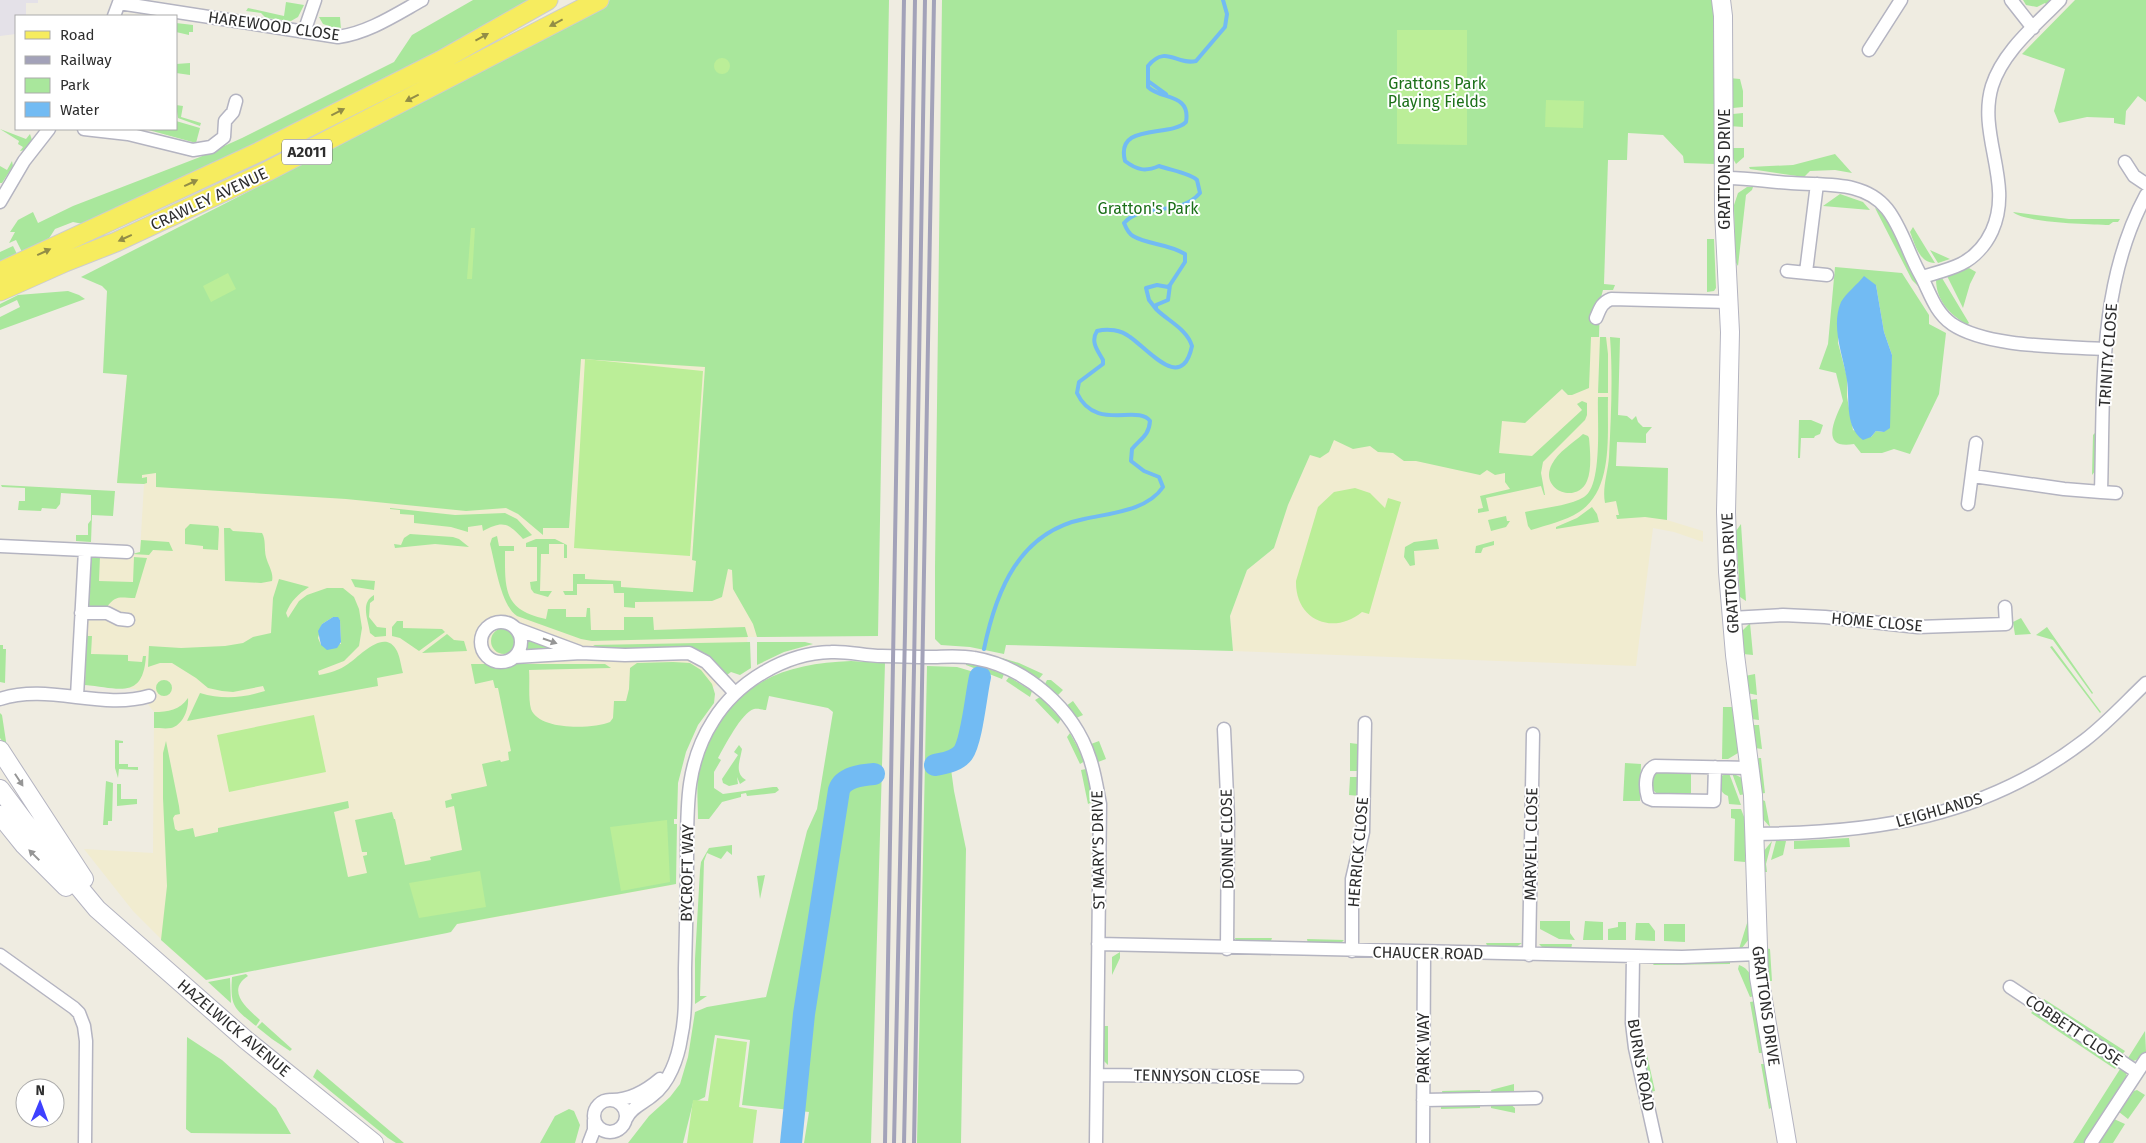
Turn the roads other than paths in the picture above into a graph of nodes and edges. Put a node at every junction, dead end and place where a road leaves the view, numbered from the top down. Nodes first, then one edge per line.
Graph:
1 (315, 0) edge
2 (422, 0) edge
3 (548, 0) edge
4 (599, 0) edge
5 (1721, 0) edge
6 (1901, 0) edge
7 (2011, 0) edge
8 (2060, 0) edge
9 (119, 1) edge
10 (114, 15) edge
11 (2033, 28) junction
12 (304, 32) junction
13 (1869, 50) dead end
14 (236, 101) dead end
15 (47, 130) edge
16 (93, 130) edge
17 (2125, 162) dead end
18 (1723, 178) junction
19 (1817, 184) junction
20 (2146, 184) edge
21 (2146, 195) edge
22 (0, 202) edge
23 (1786, 271) dead end
24 (0, 272) edge
25 (1806, 272) junction
26 (1827, 274) dead end
27 (1922, 277) junction
28 (0, 291) edge
29 (1728, 302) junction
30 (1596, 318) dead end
31 (2105, 349) junction
32 (1976, 443) dead end
33 (1972, 476) junction
34 (2101, 492) junction
35 (2116, 493) dead end
36 (1968, 504) dead end
37 (0, 546) edge
38 (84, 550) junction
39 (127, 552) dead end
40 (2005, 607) dead end
41 (81, 613) junction
42 (1731, 618) junction
43 (128, 620) dead end
44 (517, 630) junction
45 (581, 654) junction
46 (515, 657) junction
47 (2146, 683) edge
48 (735, 693) junction
49 (77, 696) junction
50 (149, 696) dead end
51 (0, 699) edge
52 (1365, 723) dead end
53 (1224, 729) dead end
54 (1533, 734) dead end
55 (0, 750) edge
56 (1715, 767) junction
57 (1750, 768) junction
58 (0, 789) edge
59 (0, 815) edge
60 (1755, 834) junction
61 (97, 909) junction
62 (1098, 944) junction
63 (1227, 949) junction
64 (1352, 951) junction
65 (1424, 952) junction
66 (1758, 954) junction
67 (0, 955) edge
68 (1529, 955) junction
69 (1633, 956) junction
70 (2010, 988) dead end
71 (2146, 1059) edge
72 (673, 1063) junction
73 (2137, 1072) junction
74 (1097, 1075) junction
75 (1297, 1077) dead end
76 (1536, 1098) dead end
77 (612, 1100) junction
78 (1423, 1100) junction
79 (626, 1119) junction
80 (594, 1120) junction
81 (617, 1131) junction
82 (85, 1143) edge
83 (374, 1143) edge
84 (589, 1143) edge
85 (602, 1143) edge
86 (1096, 1143) edge
87 (1423, 1143) edge
88 (1656, 1143) edge
89 (1787, 1143) edge
90 (2091, 1143) edge

1 - 12 street
2 - 12 street, HAREWOOD CLOSE
24 -> 3 main road, CRAWLEY AVENUE / A2011
4 -> 28 main road, CRAWLEY AVENUE / A2011
5 - 18 street, GRATTONS DRIVE
6 - 13 street
7 - 11 street
8 - 11 street
9 - 10 street
9 - 12 street, HAREWOOD CLOSE
11 - 27 street
14 - 16 street
15 - 22 street
17 - 20 street
18 - 19 street
18 - 29 street, GRATTONS DRIVE
19 - 25 street
19 - 27 street
21 - 31 street, TRINITY CLOSE
23 - 25 street
25 - 26 street
27 - 31 street
29 - 30 street
29 - 42 street, GRATTONS DRIVE
31 - 34 street, TRINITY CLOSE
32 - 33 street
33 - 34 street
33 - 36 street
34 - 35 street
37 - 38 street
38 - 39 street
38 - 41 street
40 - 42 street, HOME CLOSE
41 - 43 street
41 - 49 street
42 - 57 street, GRATTONS DRIVE
44 -> 45 street
44 - 46 street
44 - 46 street
45 - 46 street
45 - 48 street
47 - 60 street, LEIGHLANDS
48 - 62 street, ST MARY'S DRIVE
48 - 72 street, BYCROFT WAY
49 - 50 street
49 - 51 street
52 - 64 street, HERRICK CLOSE
53 - 63 street, DONNE CLOSE
54 - 68 street, MARVELL CLOSE
55 -> 61 street, HAZELWICK AVENUE
56 - 56 street
56 - 57 street
57 - 60 street, GRATTONS DRIVE
58 - 61 street, HAZELWICK AVENUE
61 -> 59 street, HAZELWICK AVENUE
60 - 66 street, GRATTONS DRIVE
61 - 83 street, HAZELWICK AVENUE
62 - 63 street, CHAUCER ROAD
62 - 74 street, ST MARY'S DRIVE
63 - 64 street, CHAUCER ROAD
64 - 65 street, CHAUCER ROAD
65 - 68 street, CHAUCER ROAD
65 - 78 street, PARK WAY
66 - 69 street, CHAUCER ROAD
66 - 89 street, GRATTONS DRIVE
67 - 82 street
68 - 69 street, CHAUCER ROAD
69 - 88 street, BURNS ROAD
70 - 73 street, COBBETT CLOSE
71 - 73 street
72 - 77 street, BYCROFT WAY
72 - 79 street, BYCROFT WAY
73 - 90 street
74 - 75 street, TENNYSON CLOSE
74 - 86 street, ST MARY'S DRIVE
76 - 78 street
77 - 79 street
77 - 80 street, BYCROFT WAY
78 - 87 street, PARK WAY
79 - 81 street, BYCROFT WAY
80 - 81 street
80 - 84 street, BYCROFT WAY
81 - 85 street, BYCROFT WAY

